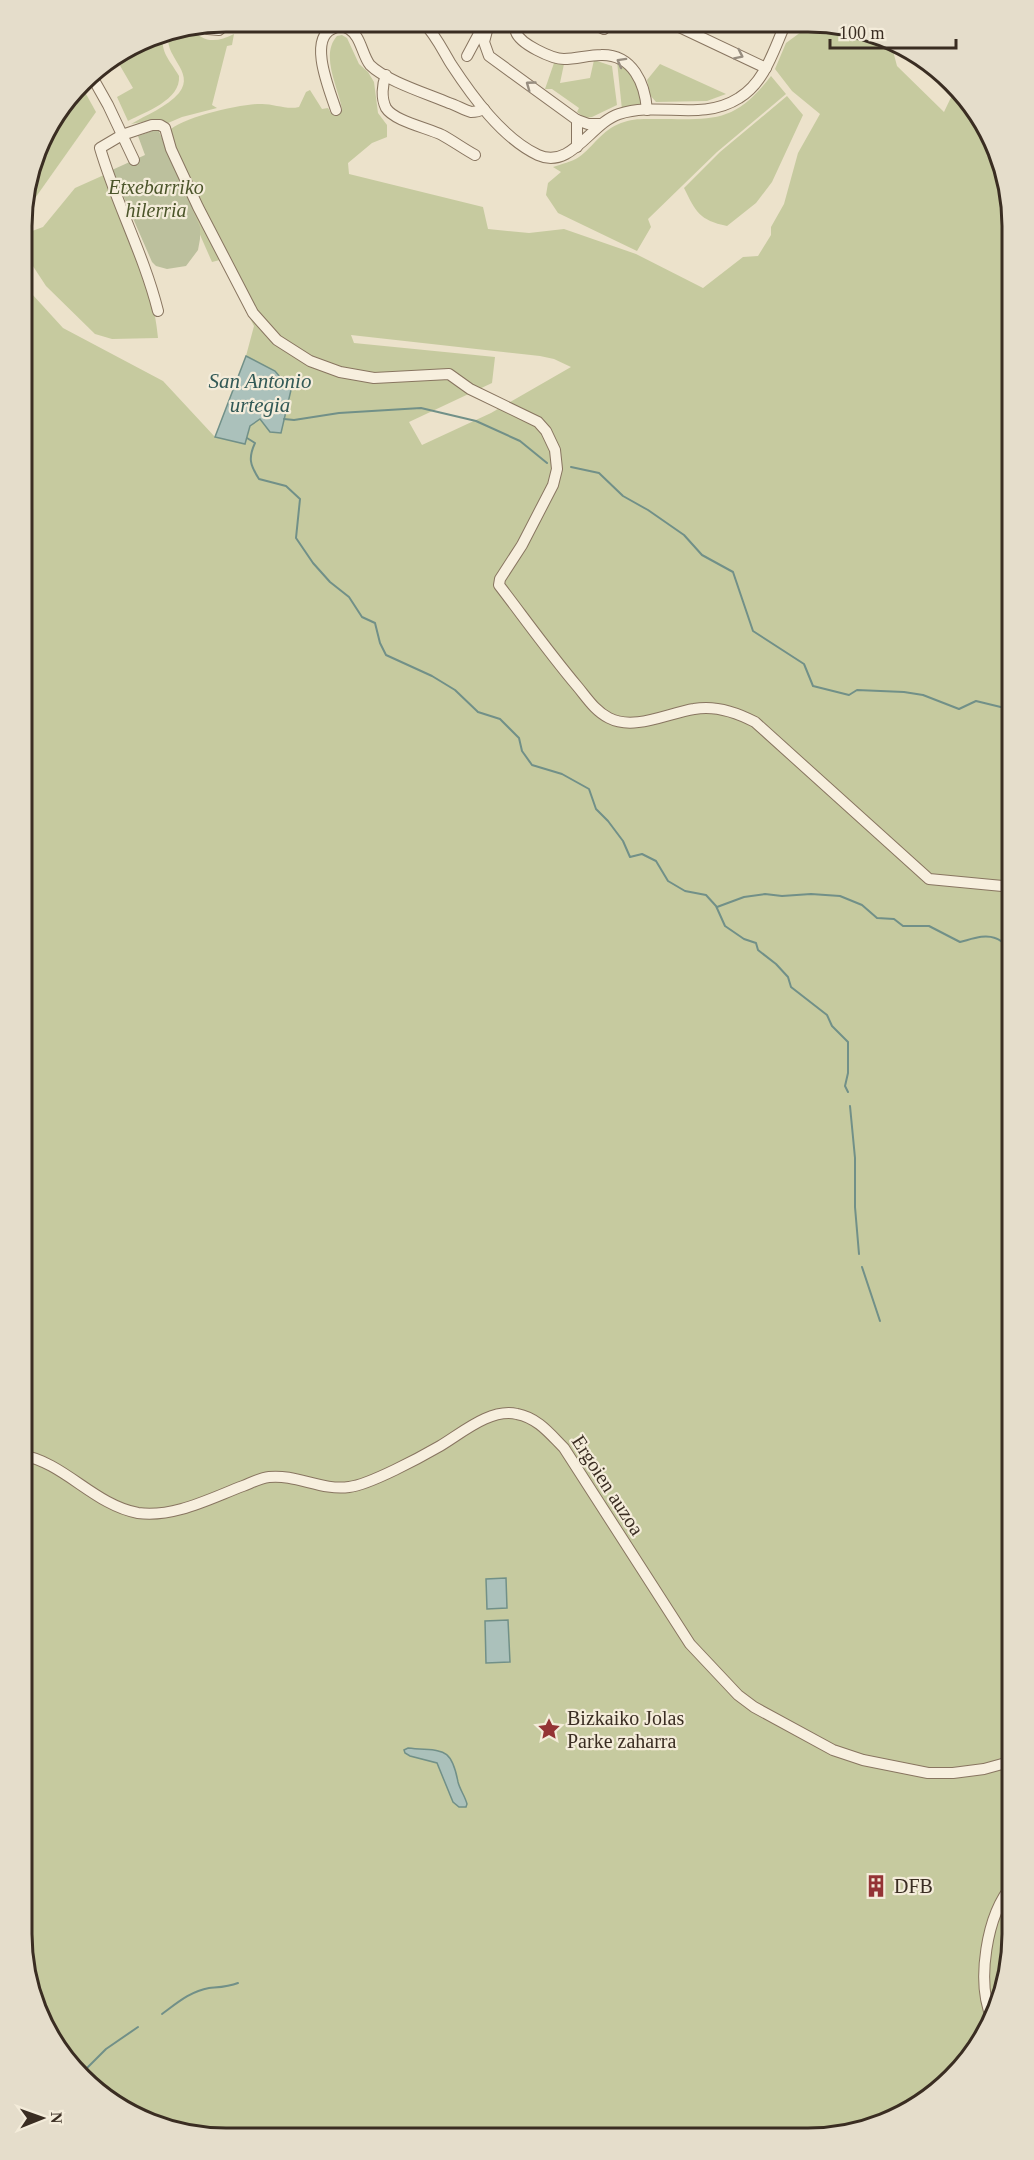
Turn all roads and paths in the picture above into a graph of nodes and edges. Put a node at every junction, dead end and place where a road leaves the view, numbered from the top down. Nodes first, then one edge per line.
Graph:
1 (327, 32) edge
2 (353, 32) edge
3 (432, 32) edge
4 (482, 32) edge
5 (486, 32) edge
6 (516, 32) edge
7 (690, 32) edge
8 (783, 32) edge
9 (467, 56) dead end
10 (766, 68) junction
11 (386, 75) junction
12 (95, 82) edge
13 (484, 109) junction
14 (336, 110) dead end
15 (647, 110) junction
16 (577, 120) junction
17 (600, 124) junction
18 (122, 135) junction
19 (577, 147) junction
20 (475, 155) dead end
21 (134, 160) dead end
22 (158, 311) dead end
23 (1002, 886) edge
24 (32, 1458) edge
25 (1002, 1764) edge
26 (1002, 1899) edge
27 (988, 2009) edge

1 - 14 street
2 - 11 street
3 - 13 street
4 - 9 street
16 -> 5 street
15 -> 6 street
7 -> 10 street
8 - 10 street
10 - 15 street
11 - 13 street
11 - 20 street
12 - 18 street
13 - 19 street
15 - 17 street
16 - 17 street
16 - 19 street
17 - 19 street
18 - 21 street
18 - 22 street
18 - 23 street
24 - 25 street, Ergoien auzoa
26 - 27 street

